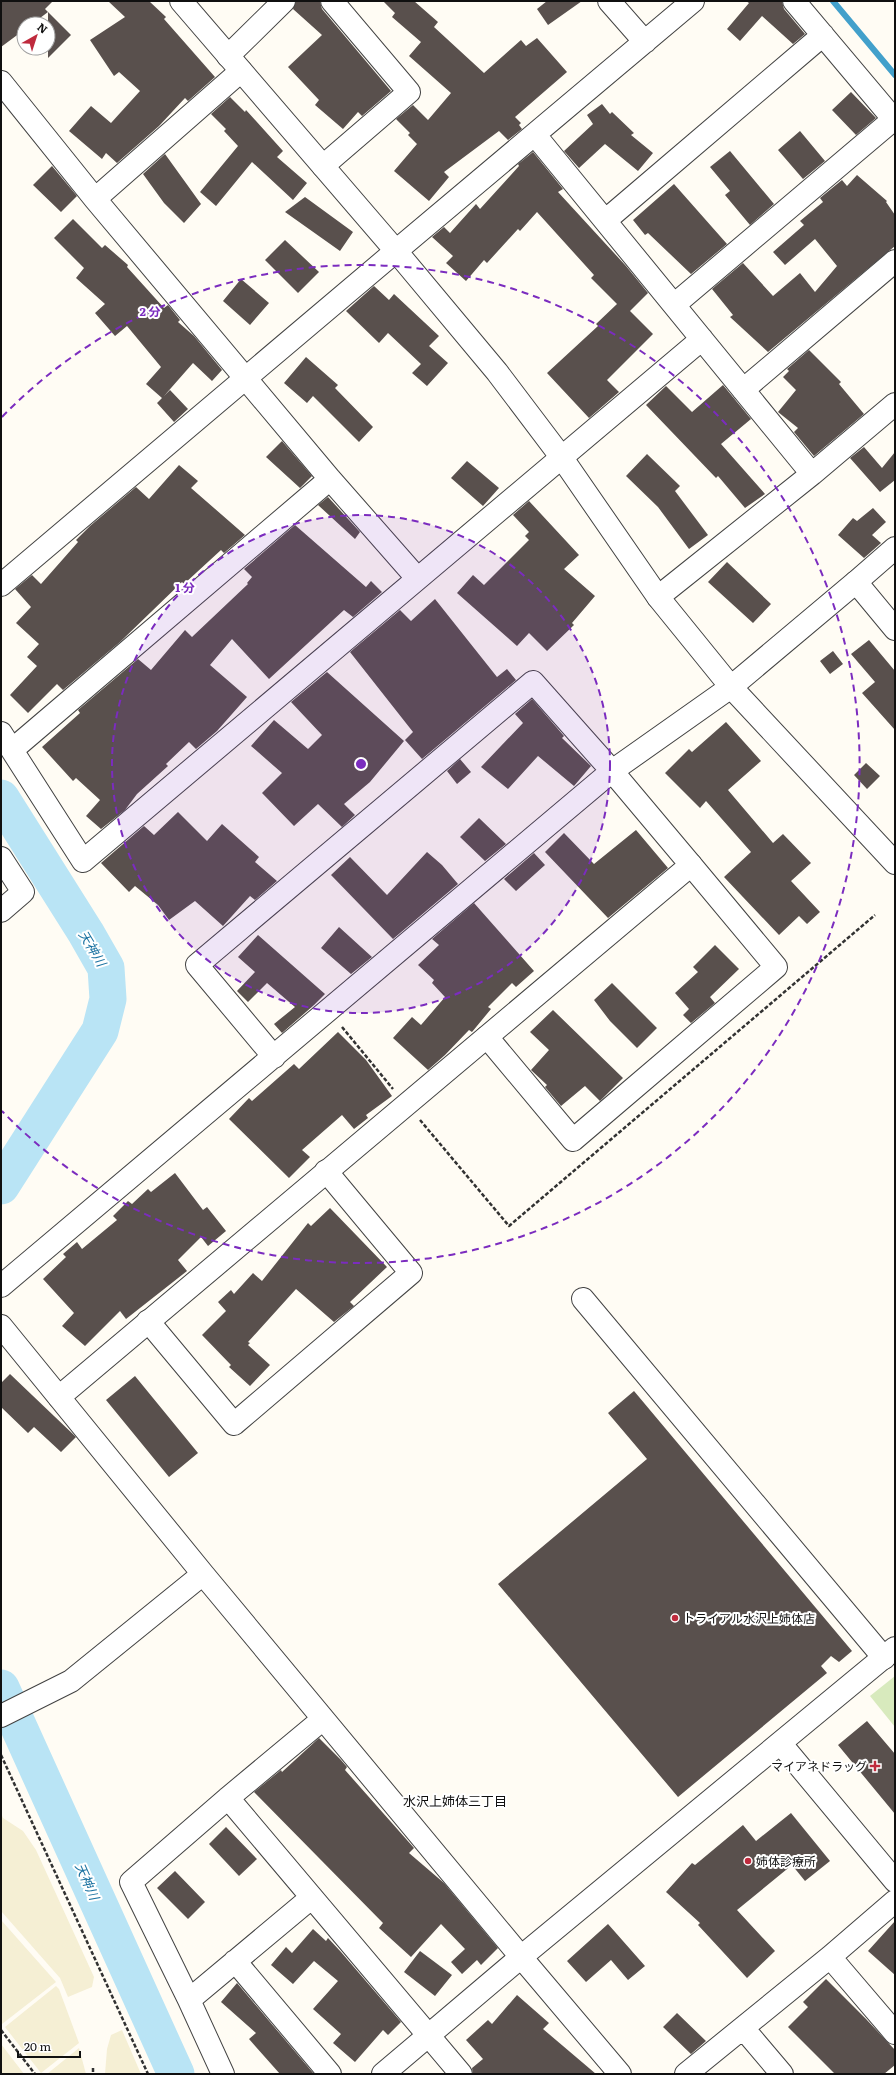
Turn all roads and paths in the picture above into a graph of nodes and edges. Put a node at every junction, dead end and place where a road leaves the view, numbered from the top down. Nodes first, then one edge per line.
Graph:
1 (181, 1) edge
2 (284, 1) edge
3 (332, 1) edge
4 (609, 1) edge
5 (693, 1) edge
6 (794, 1) edge
7 (823, 35) junction
8 (645, 42) junction
9 (235, 63) junction
10 (1, 82) edge
11 (895, 120) edge
12 (535, 135) junction
13 (323, 166) junction
14 (96, 199) junction
15 (606, 220) junction
16 (396, 251) junction
17 (895, 261) edge
18 (674, 305) junction
19 (702, 339) junction
20 (247, 377) junction
21 (743, 390) junction
22 (895, 404) edge
23 (562, 458) junction
24 (812, 474) junction
25 (330, 479) junction
26 (895, 548) edge
27 (417, 578) junction
28 (856, 582) junction
29 (1, 584) edge
30 (658, 597) junction
31 (895, 629) edge
32 (731, 687) junction
33 (7, 742) edge
34 (612, 771) junction
35 (1, 858) edge
36 (895, 863) edge
37 (691, 865) junction
38 (1, 910) edge
39 (328, 1011) junction
40 (487, 1037) junction
41 (274, 1057) junction
42 (406, 1104) junction
43 (326, 1171) junction
44 (1, 1286) edge
45 (583, 1299) dead end
46 (148, 1322) junction
47 (1, 1326) edge
48 (60, 1397) junction
49 (203, 1574) junction
50 (890, 1653) edge
51 (1, 1716) edge
52 (323, 1719) junction
53 (781, 1744) junction
54 (1, 1755) edge
55 (228, 1798) junction
56 (895, 1881) edge
57 (311, 1898) junction
58 (895, 1901) edge
59 (521, 1957) junction
60 (830, 1957) junction
61 (235, 1961) junction
62 (189, 2000) junction
63 (743, 2028) junction
64 (1, 2030) edge
65 (895, 2033) edge
66 (427, 2035) junction
67 (93, 2068) dead end
68 (35, 2074) edge
69 (93, 2074) edge
70 (148, 2074) edge
71 (223, 2074) edge
72 (330, 2074) edge
73 (383, 2074) edge
74 (461, 2074) edge
75 (620, 2074) edge
76 (686, 2074) edge
77 (782, 2074) edge

1 - 9 street
2 - 9 street
3 - 13 street
4 - 8 street
5 - 8 street
6 - 7 street
7 - 11 street
7 - 15 street
8 - 12 street
9 - 13 street
9 - 14 street
10 - 14 street
11 - 18 street
12 - 15 street
12 - 16 street
13 - 16 street
14 - 20 street
15 - 18 street
16 - 20 street
16 - 23 street
17 - 21 street
18 - 19 street
19 - 21 street
19 - 23 street
20 - 25 street
20 - 29 street
21 - 24 street
22 - 24 street
23 - 27 street
23 - 30 street
24 - 30 street
25 - 27 street
25 - 33 street
26 - 28 street
27 - 33 street
28 - 31 street
28 - 32 street
30 - 32 street
32 - 34 street
32 - 36 street
34 - 37 street
34 - 39 street
34 - 41 street
35 - 38 street
37 - 40 street
37 - 40 street
39 - 41 street
39 - 42 path
40 - 42 street
41 - 44 street
42 - 43 street
43 - 46 street
43 - 46 street
45 - 50 street
46 - 48 street
47 - 48 street
48 - 49 street
49 - 51 street
49 - 52 street
50 - 53 street
52 - 55 street
52 - 59 street
53 - 56 street
53 - 59 street
54 - 70 path
55 - 57 street
55 - 62 street
57 - 61 street
57 - 66 street
58 - 60 street
59 - 66 street
59 - 75 street
60 - 63 street
60 - 65 street
61 - 62 street
61 - 72 street
62 - 71 street
63 - 76 street
63 - 77 street
64 - 68 path
66 - 73 street
66 - 74 street
67 - 69 path

